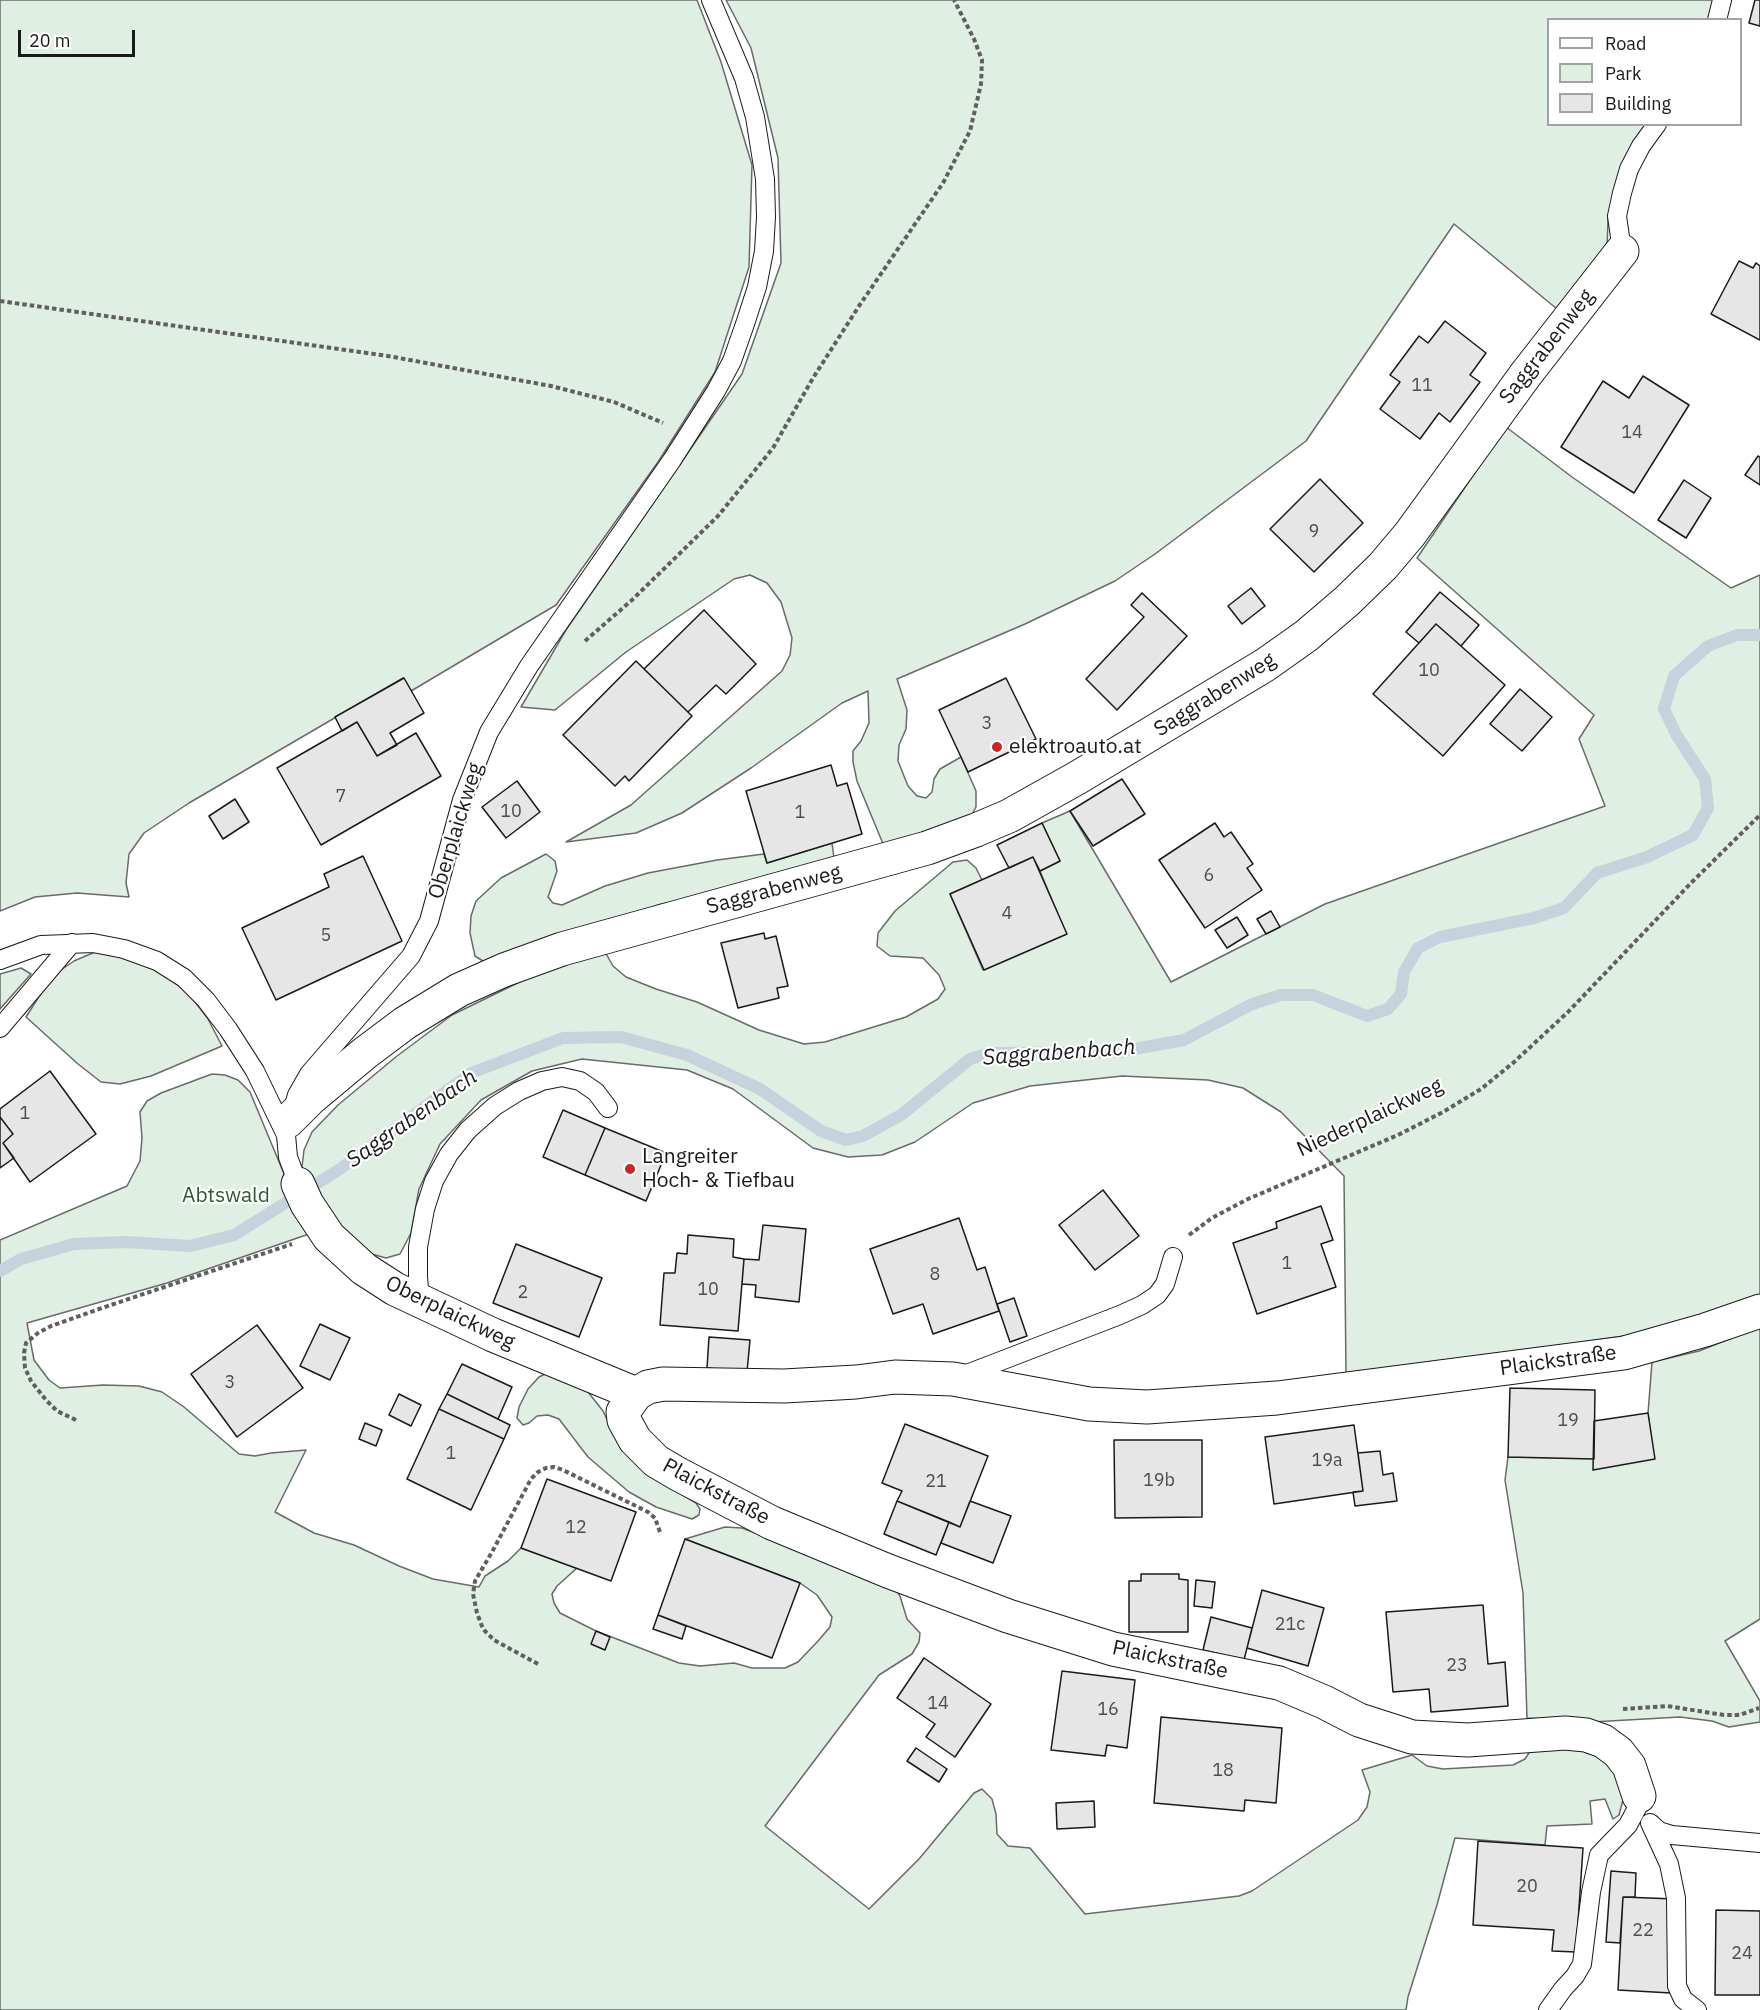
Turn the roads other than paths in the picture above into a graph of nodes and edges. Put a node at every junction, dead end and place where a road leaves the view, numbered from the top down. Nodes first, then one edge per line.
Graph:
1 (711, 0) edge
2 (1722, 0) edge
3 (1718, 18) edge
4 (1656, 126) edge
5 (1622, 251) joint
6 (72, 943) junction
7 (0, 960) edge
8 (0, 1028) edge
9 (608, 1108) dead end
10 (287, 1128) junction
11 (303, 1194) joint
12 (1173, 1257) road end
13 (420, 1303) junction
14 (1760, 1311) edge
15 (953, 1379) junction
16 (636, 1394) junction
17 (1645, 1810) junction
18 (1760, 1844) edge
19 (1548, 2010) edge
20 (1697, 2010) edge

1 - 10 lane, Oberplaickweg
2 - 3 lane
4 - 5 lane, Saggrabenweg
5 - 10 street, Saggrabenweg
6 - 7 lane
6 - 8 lane
6 - 10 lane
9 - 13 lane
10 - 11 lane, Oberplaickweg
11 - 13 street, Oberplaickweg
12 - 15 lane
13 - 16 street, Oberplaickweg
14 - 15 street, Plaickstraße
15 - 16 street, Plaickstraße
16 - 17 street, Plaickstraße
17 - 18 lane
17 - 19 lane
17 - 20 lane

